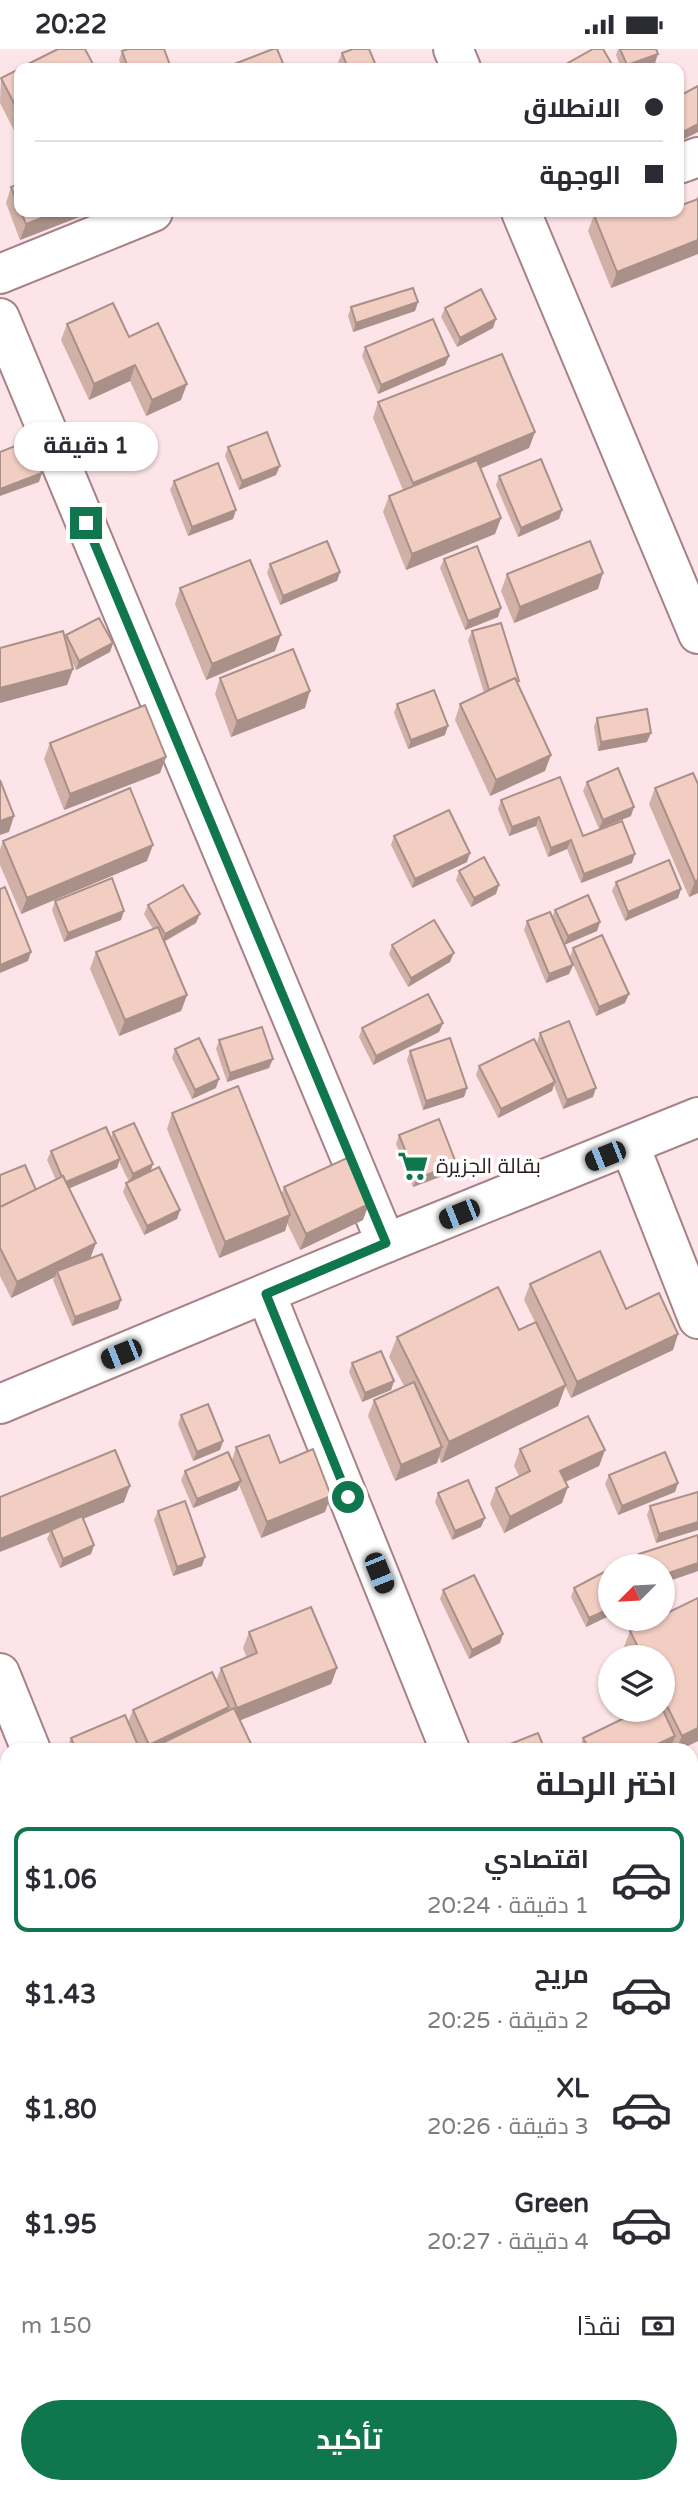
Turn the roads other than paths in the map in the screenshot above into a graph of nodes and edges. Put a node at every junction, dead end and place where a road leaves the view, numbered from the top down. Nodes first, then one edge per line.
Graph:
1 (141, 217) edge
2 (534, 217) edge
3 (0, 274) edge
4 (0, 317) edge
5 (698, 634) edge
6 (698, 1117) edge
7 (630, 1146) junction
8 (386, 1243) junction
9 (266, 1294) junction
10 (698, 1319) edge
11 (0, 1404) edge
12 (0, 1674) edge
13 (28, 1743) edge
14 (447, 1743) edge

1 - 3 street
2 - 5 street
4 - 8 street
6 - 7 street
7 - 8 street
7 - 10 street
8 - 9 street
9 - 11 street
9 - 14 street
12 - 13 street

